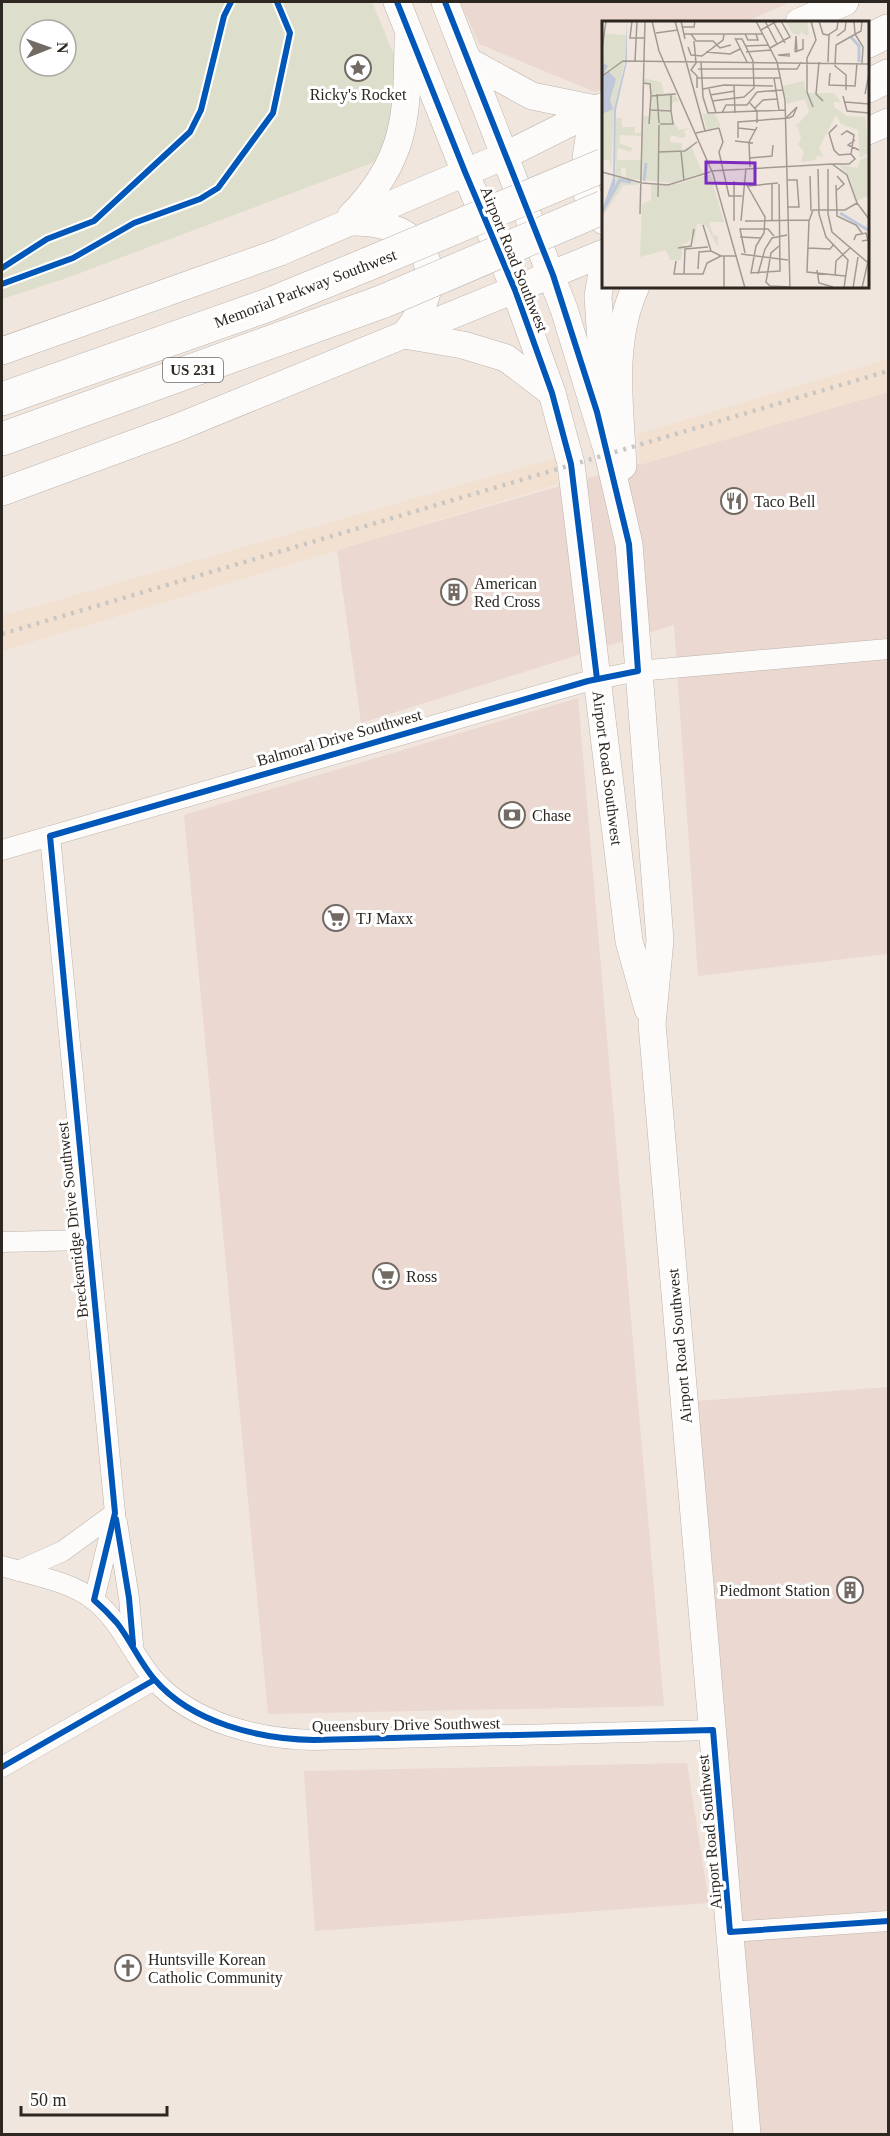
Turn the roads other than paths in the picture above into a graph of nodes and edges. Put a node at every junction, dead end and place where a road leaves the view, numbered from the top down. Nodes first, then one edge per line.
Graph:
1 (397, 2) edge
2 (445, 2) edge
3 (845, 2) edge
4 (801, 21) edge
5 (408, 26) junction
6 (888, 32) edge
7 (869, 40) edge
8 (470, 62) junction
9 (888, 76) edge
10 (869, 85) edge
11 (600, 107) edge
12 (888, 122) edge
13 (869, 130) edge
14 (504, 156) junction
15 (602, 165) edge
16 (465, 172) junction
17 (602, 207) edge
18 (602, 219) edge
19 (344, 222) junction
20 (602, 253) edge
21 (602, 266) edge
22 (553, 275) junction
23 (635, 288) edge
24 (515, 290) junction
25 (404, 335) junction
26 (2, 351) edge
27 (552, 393) junction
28 (2, 399) edge
29 (2, 440) edge
30 (608, 453) junction
31 (2, 492) edge
32 (628, 544) junction
33 (888, 650) edge
34 (638, 671) junction
35 (597, 679) junction
36 (50, 836) junction
37 (2, 850) edge
38 (652, 1024) junction
39 (87, 1240) junction
40 (2, 1242) edge
41 (115, 1513) junction
42 (10, 1569) edge
43 (94, 1600) junction
44 (133, 1647) junction
45 (154, 1680) junction
46 (714, 1730) junction
47 (2, 1767) edge
48 (888, 1921) edge
49 (730, 1932) junction
50 (747, 2134) edge

1 - 5 main road, Airport Road Southwest
2 - 8 main road, Airport Road Southwest
3 - 4 main road
5 - 16 main road, Airport Road Southwest
5 - 19 main road
6 - 7 highway
8 - 11 main road
8 - 14 main road, Airport Road Southwest
9 - 10 highway
11 - 14 main road
11 - 18 main road
12 - 13 main road
14 - 16 main road
14 - 22 main road, Airport Road Southwest
15 - 28 highway, Memorial Parkway Southwest / US 231, bridge
16 - 19 main road
16 - 24 main road, Airport Road Southwest
17 - 29 highway, US 231, bridge
19 - 25 main road
19 - 26 main road
20 - 22 main road
21 - 30 main road
22 - 24 main road
22 - 30 main road, Airport Road Southwest
23 - 32 main road
24 - 25 main road
24 - 27 main road, Airport Road Southwest
25 - 27 main road
25 - 31 main road
27 - 35 main road, Airport Road Southwest
30 - 32 main road, Airport Road Southwest
32 - 34 main road, Airport Road Southwest
33 - 34 street, Balmoral Drive Southwest
34 - 35 street, Balmoral Drive Southwest
34 - 38 main road, Airport Road Southwest
35 - 36 street, Balmoral Drive Southwest
35 - 38 main road, Airport Road Southwest
36 - 37 street, Balmoral Drive Southwest
36 - 39 street, Breckenridge Drive Southwest
38 - 46 main road, Airport Road Southwest
39 - 40 street
39 - 41 street, Breckenridge Drive Southwest
41 - 42 street, Queensbury Drive Southwest
41 - 43 street, Breckenridge Drive Southwest
41 - 44 street, Queensbury Drive Southwest
42 - 43 street, Queensbury Drive Southwest
43 - 44 street, Queensbury Drive Southwest
44 - 45 street, Queensbury Drive Southwest
45 - 46 street, Queensbury Drive Southwest
45 - 47 street
46 - 49 main road, Airport Road Southwest
48 - 49 street
49 - 50 main road, Airport Road Southwest

